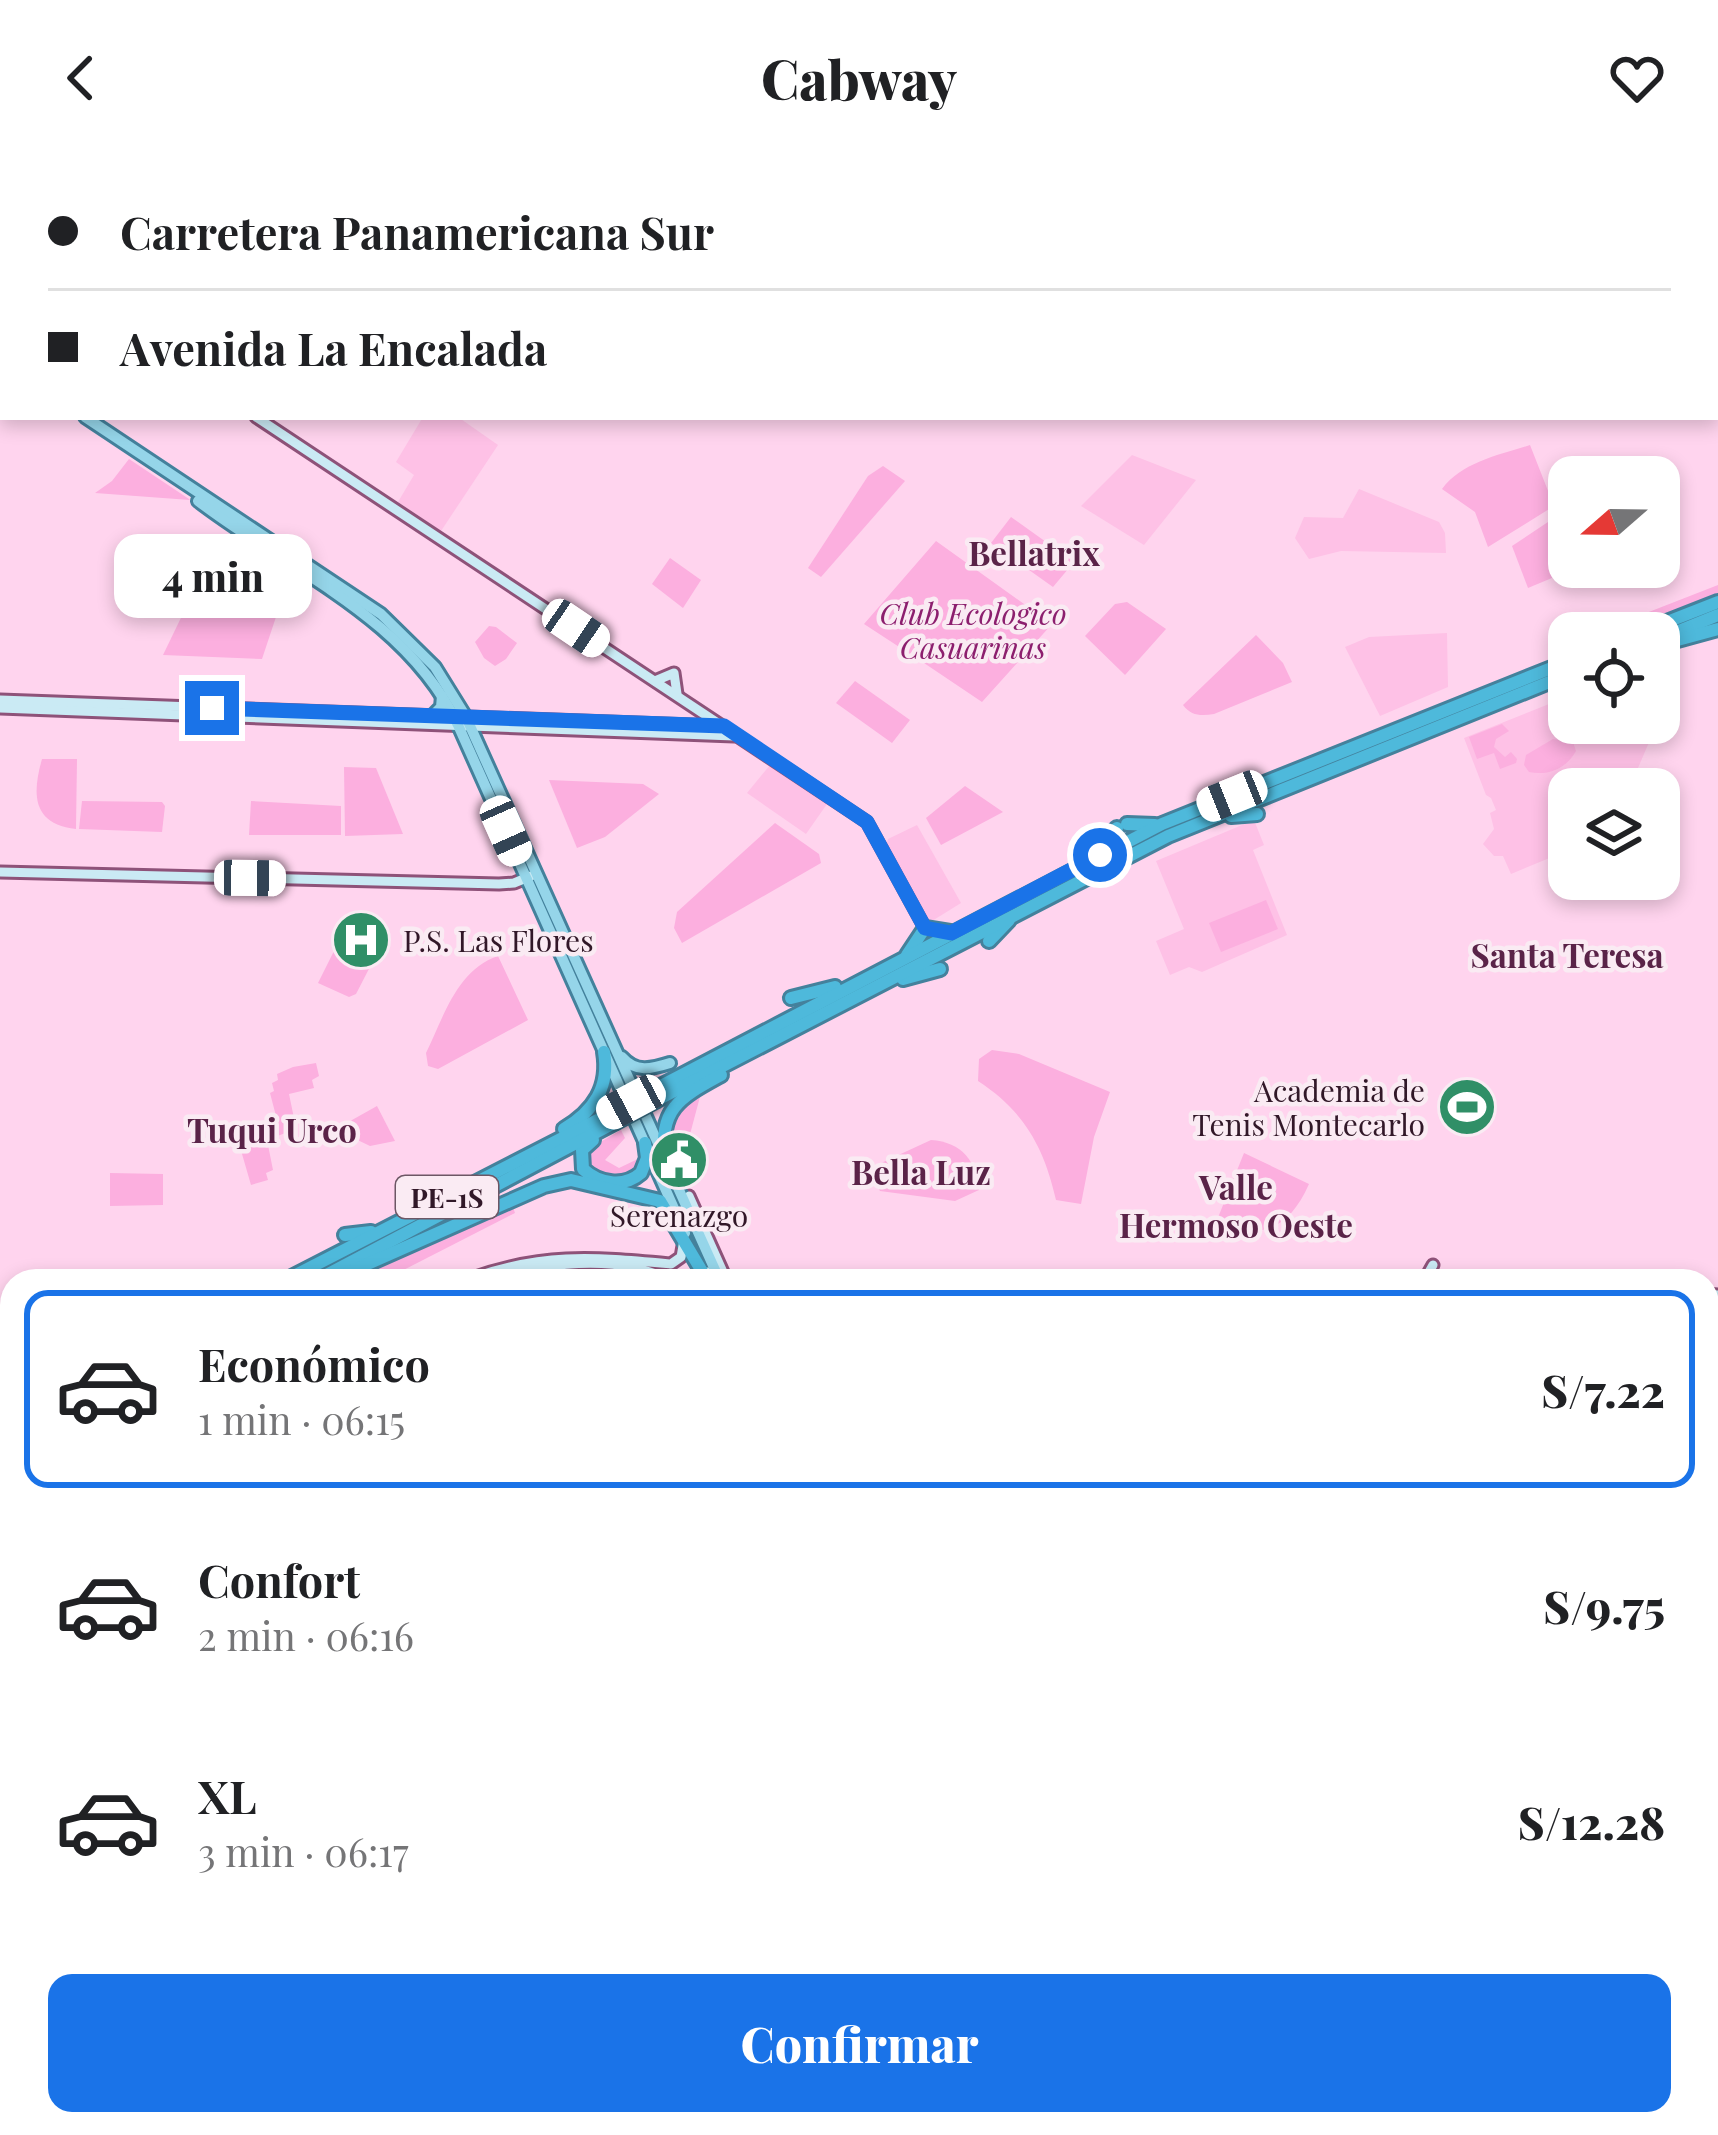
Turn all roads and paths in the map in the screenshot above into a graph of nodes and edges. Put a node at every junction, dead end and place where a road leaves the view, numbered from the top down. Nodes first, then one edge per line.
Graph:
1 (85, 420) edge
2 (261, 420) edge
3 (274, 548) junction
4 (1718, 602) edge
5 (1718, 615) edge
6 (1680, 617) edge
7 (1718, 629) edge
8 (1680, 632) edge
9 (1680, 641) edge
10 (1548, 669) edge
11 (655, 681) junction
12 (1548, 682) edge
13 (442, 693) junction
14 (677, 695) junction
15 (0, 704) edge
16 (433, 715) junction
17 (462, 721) junction
18 (724, 726) junction
19 (740, 737) junction
20 (1257, 814) dead end
21 (1162, 824) junction
22 (1183, 829) junction
23 (1078, 866) junction
24 (0, 872) edge
25 (532, 876) junction
26 (1016, 912) junction
27 (925, 928) junction
28 (951, 933) junction
29 (989, 941) dead end
30 (904, 957) junction
31 (940, 969) dead end
32 (854, 984) junction
33 (790, 998) dead end
34 (826, 1011) junction
35 (609, 1048) junction
36 (670, 1063) dead end
37 (654, 1093) junction
38 (610, 1121) junction
39 (645, 1143) junction
40 (665, 1160) junction
41 (456, 1193) junction
42 (689, 1196) dead end
43 (378, 1232) junction
44 (345, 1234) dead end
45 (684, 1238) junction
46 (321, 1246) dead end
47 (314, 1265) junction
48 (1432, 1265) dead end
49 (306, 1269) edge
50 (337, 1269) edge
51 (357, 1269) edge
52 (502, 1269) edge
53 (547, 1269) edge
54 (639, 1269) edge
55 (708, 1269) edge
56 (710, 1269) edge
57 (711, 1269) edge
58 (1430, 1269) edge

1 - 3 main road
2 - 11 main road
3 - 13 main road
3 - 17 main road
4 - 6 highway
5 - 8 highway
7 - 9 highway
10 - 21 highway, PE-1S
11 - 14 main road
11 - 14 main road
12 - 22 highway, PE-1S
13 - 16 main road
13 - 17 main road
14 - 18 main road
15 - 16 main road
15 - 17 main road
16 - 17 main road
17 - 18 main road
17 - 19 main road
17 - 25 main road
18 - 19 main road
19 - 27 main road
20 - 22 highway
21 - 23 highway, PE-1S
21 - 23 highway
22 - 26 highway, PE-1S
23 - 28 highway, PE-1S
24 - 25 main road
25 - 35 main road
26 - 29 highway
26 - 34 highway, PE-1S
27 - 28 highway
27 - 30 highway
28 - 30 highway, PE-1S
30 - 32 highway, PE-1S
31 - 34 highway
32 - 33 highway
32 - 37 highway, PE-1S
34 - 37 highway, PE-1S
34 - 40 highway
35 - 36 main road
35 - 39 main road
35 - 40 main road
35 - 41 highway
37 - 38 highway, PE-1S, bridge
38 - 39 highway
38 - 41 highway, PE-1S
38 - 50 highway, PE-1S
39 - 45 main road
40 - 56 main road
41 - 43 highway, PE-1S
42 - 57 main road
43 - 44 highway
43 - 47 highway, PE-1S
45 - 51 highway
45 - 52 main road
45 - 55 highway
46 - 47 highway
47 - 49 highway, PE-1S
48 - 58 main road
53 - 54 main road

